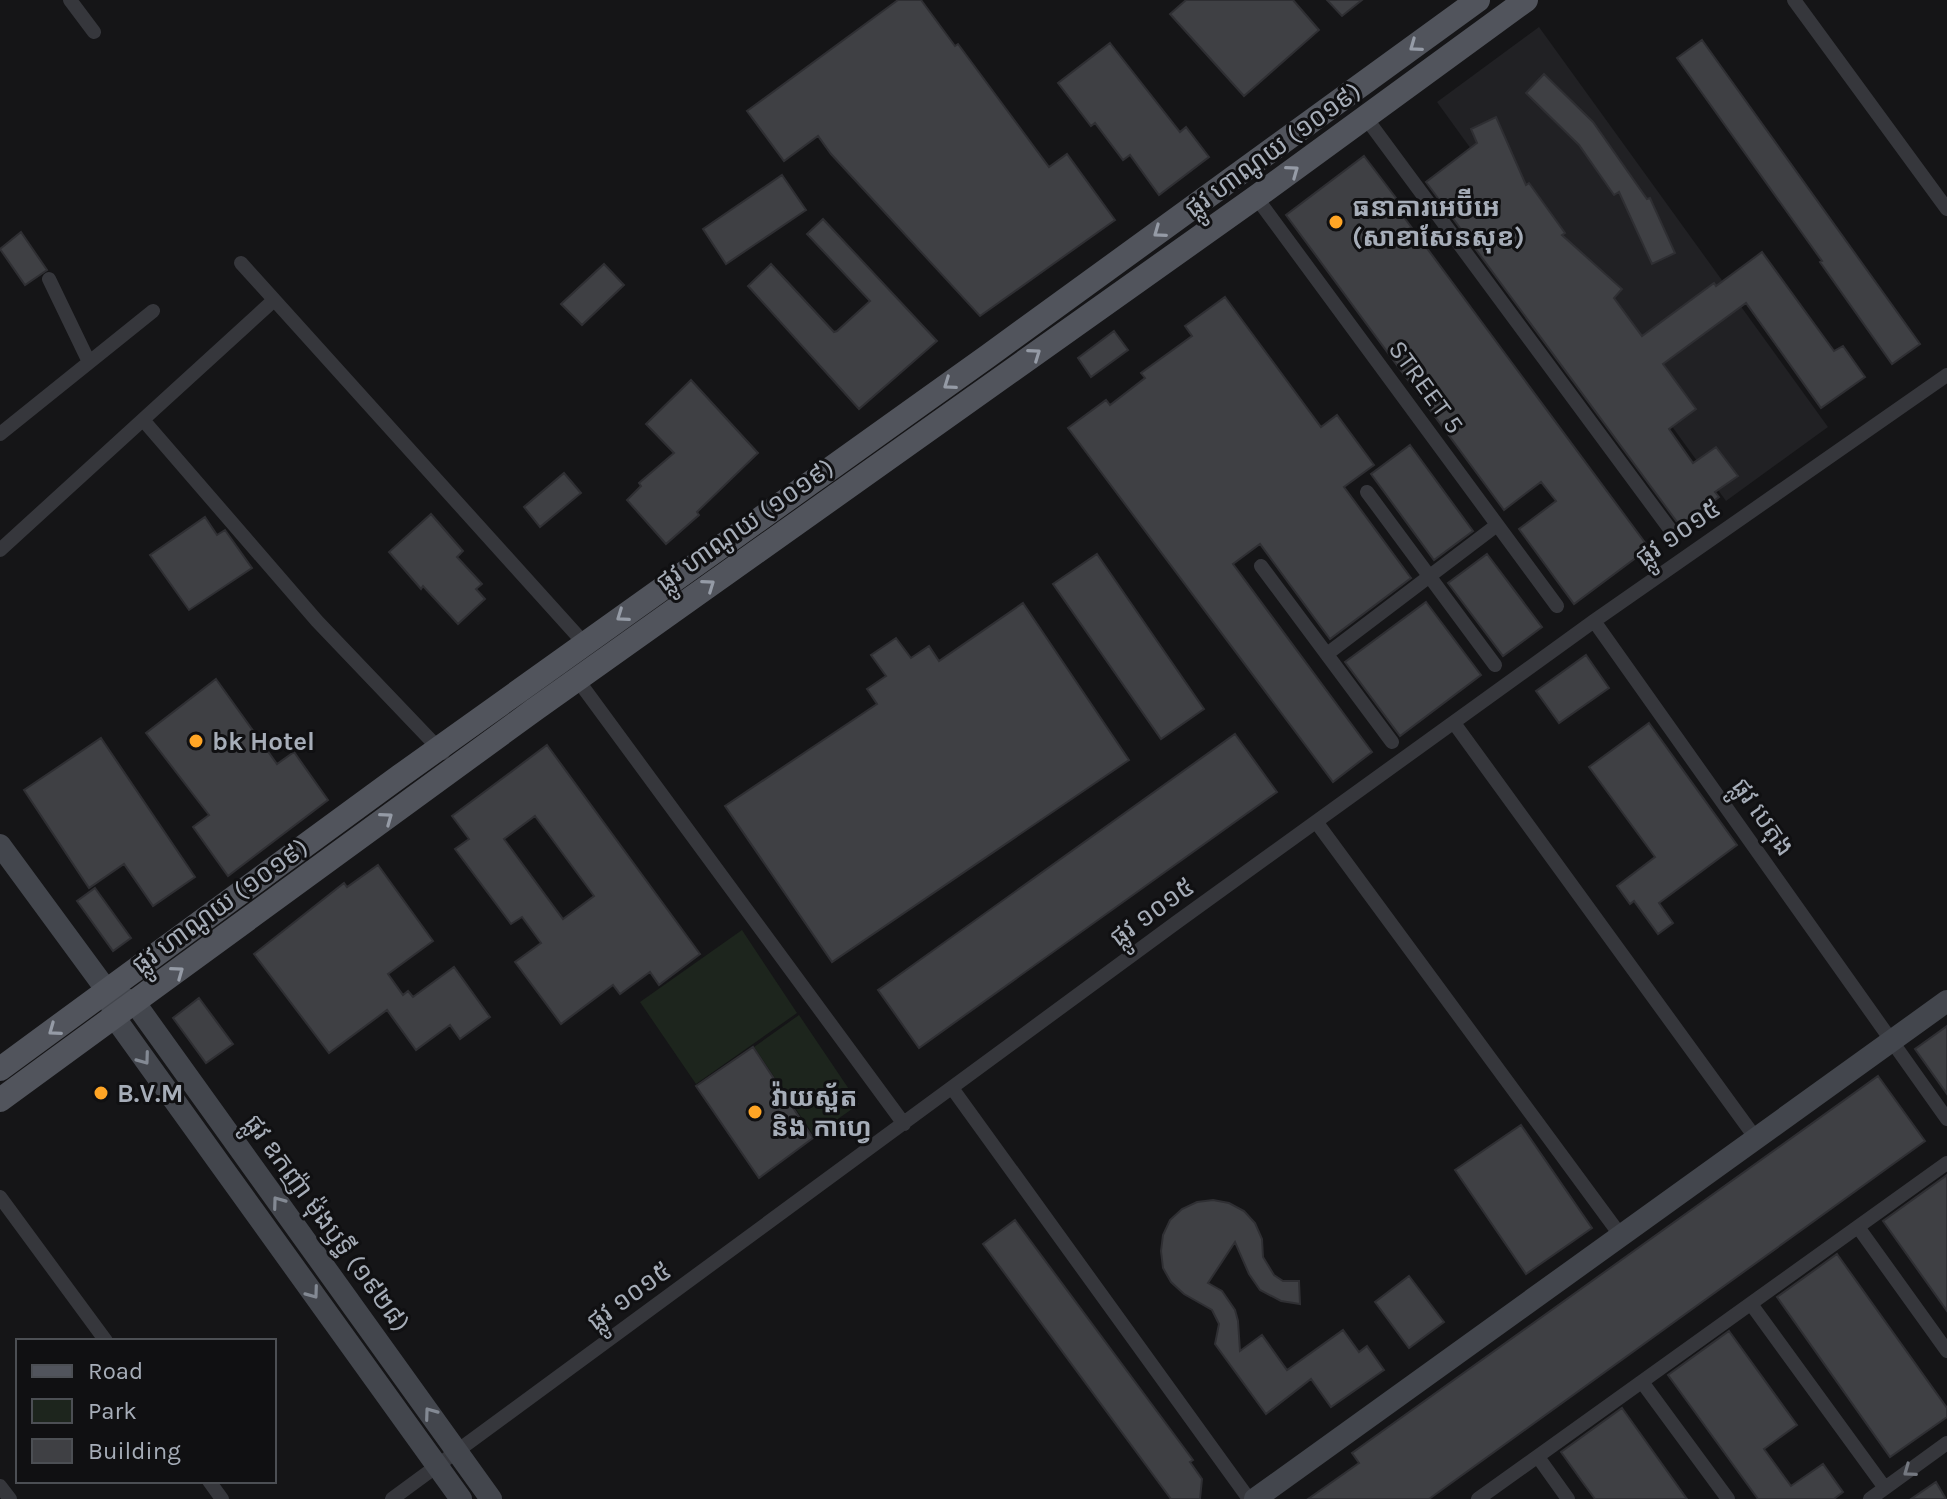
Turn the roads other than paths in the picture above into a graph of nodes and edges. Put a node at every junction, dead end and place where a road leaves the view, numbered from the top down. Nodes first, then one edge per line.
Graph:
1 (70, 0) edge
2 (1478, 0) edge
3 (1526, 0) edge
4 (1794, 0) edge
5 (94, 32) dead end
6 (1366, 118) junction
7 (1256, 197) junction
8 (1947, 209) edge
9 (241, 263) dead end
10 (49, 279) dead end
11 (274, 300) junction
12 (153, 311) dead end
13 (89, 362) junction
14 (1947, 375) edge
15 (144, 421) junction
16 (0, 434) edge
17 (1367, 492) dead end
18 (1497, 525) junction
19 (1675, 536) dead end
20 (0, 550) edge
21 (1261, 566) dead end
22 (1429, 576) junction
23 (1557, 606) dead end
24 (1594, 621) junction
25 (584, 643) junction
26 (1327, 654) junction
27 (1495, 665) dead end
28 (577, 679) junction
29 (1454, 723) junction
30 (1392, 742) dead end
31 (439, 748) junction
32 (454, 769) junction
33 (1317, 823) junction
34 (0, 845) edge
35 (108, 992) junction
36 (1947, 1001) edge
37 (135, 1003) junction
38 (115, 1018) junction
39 (1893, 1041) junction
40 (0, 1069) edge
41 (952, 1088) junction
42 (0, 1100) edge
43 (1947, 1119) edge
44 (904, 1124) junction
45 (1757, 1140) junction
46 (1947, 1163) edge
47 (0, 1197) edge
48 (1858, 1227) junction
49 (1621, 1236) junction
50 (1751, 1304) junction
51 (105, 1339) edge
52 (1947, 1351) edge
53 (1642, 1382) junction
54 (1947, 1443) edge
55 (457, 1452) junction
56 (1538, 1457) junction
57 (437, 1466) junction
58 (0, 1486) edge
59 (1885, 1488) junction
60 (10, 1499) edge
61 (392, 1499) edge
62 (461, 1499) edge
63 (491, 1499) edge
64 (1249, 1499) edge
65 (1255, 1499) edge
66 (1478, 1499) edge
67 (1568, 1499) edge
68 (1728, 1499) edge
69 (1870, 1499) edge

1 - 5 street
2 -> 25 main road, ផ្លូវ ហាណូយ (១០១៩)
3 - 6 main road, ផ្លូវ ហាណូយ (១០១៩)
4 - 8 street
7 -> 6 main road, ផ្លូវ ហាណូយ (១០១៩)
6 - 19 street
7 - 18 street, STREET 5
28 -> 7 main road, ផ្លូវ ហាណូយ (១០១៩)
9 - 11 street
10 - 13 street
11 - 15 street
11 - 25 street
12 - 13 street
13 - 16 street
14 - 24 street, ផ្លូវ ១០១៥
15 - 20 street
15 - 31 street
17 - 22 street
18 - 22 street
18 - 23 street, STREET 5
21 - 26 street
22 - 26 street
22 - 27 street
24 - 29 street, ផ្លូវ ១០១៥
24 - 39 street, ផ្លូវ បេតុង
25 - 31 main road, ផ្លូវ ហាណូយ (១០១៩)
26 - 30 street
28 - 32 main road, ផ្លូវ ហាណូយ (១០១៩)
28 - 44 street
29 - 33 street, ផ្លូវ ១០១៥
29 - 45 street
31 - 32 street
31 - 35 main road, ផ្លូវ ហាណូយ (១០១៩)
37 -> 32 main road, ផ្លូវ ហាណូយ (១០១៩)
33 - 41 street, ផ្លូវ ១០១៥
33 - 49 street
34 - 35 main road, ផ្លូវ ឧកញ៉ា ម៉ុងឫទ្ធី (១៩២៨)
35 - 37 main road
35 - 38 main road, ផ្លូវ ឧកញ៉ា ម៉ុងឫទ្ធី (១៩២៨)
35 -> 40 main road, ផ្លូវ ហាណូយ (១០១៩)
36 - 39 main road
37 - 38 main road, ផ្លូវ ហាណូយ (១០១៩)
55 -> 37 main road, ផ្លូវ ឧកញ៉ា ម៉ុងឫទ្ធី (១៩២៨)
38 - 42 main road, ផ្លូវ ហាណូយ (១០១៩)
38 -> 57 main road, ផ្លូវ ឧកញ៉ា ម៉ុងឫទ្ធី (១៩២៨)
39 - 43 street, ផ្លូវ បេតុង
39 - 45 main road
41 - 44 street, ផ្លូវ ១០១៥
41 - 64 street
44 - 55 street, ផ្លូវ ១០១៥
45 - 49 main road
46 - 48 street
47 - 51 street
48 - 50 street
48 - 52 street
49 - 65 main road
50 - 53 street
50 - 59 street
53 - 56 street
53 - 68 street
54 -> 59 street
55 - 57 street, ផ្លូវ ១០១៥
55 - 63 main road, ផ្លូវ ឧកញ៉ា ម៉ុងឫទ្ធី (១៩២៨)
56 - 66 street
56 - 67 street
57 - 61 street, ផ្លូវ ១០១៥
57 - 62 main road, ផ្លូវ ឧកញ៉ា ម៉ុងឫទ្ធី (១៩២៨)
58 - 60 street
59 - 69 street

